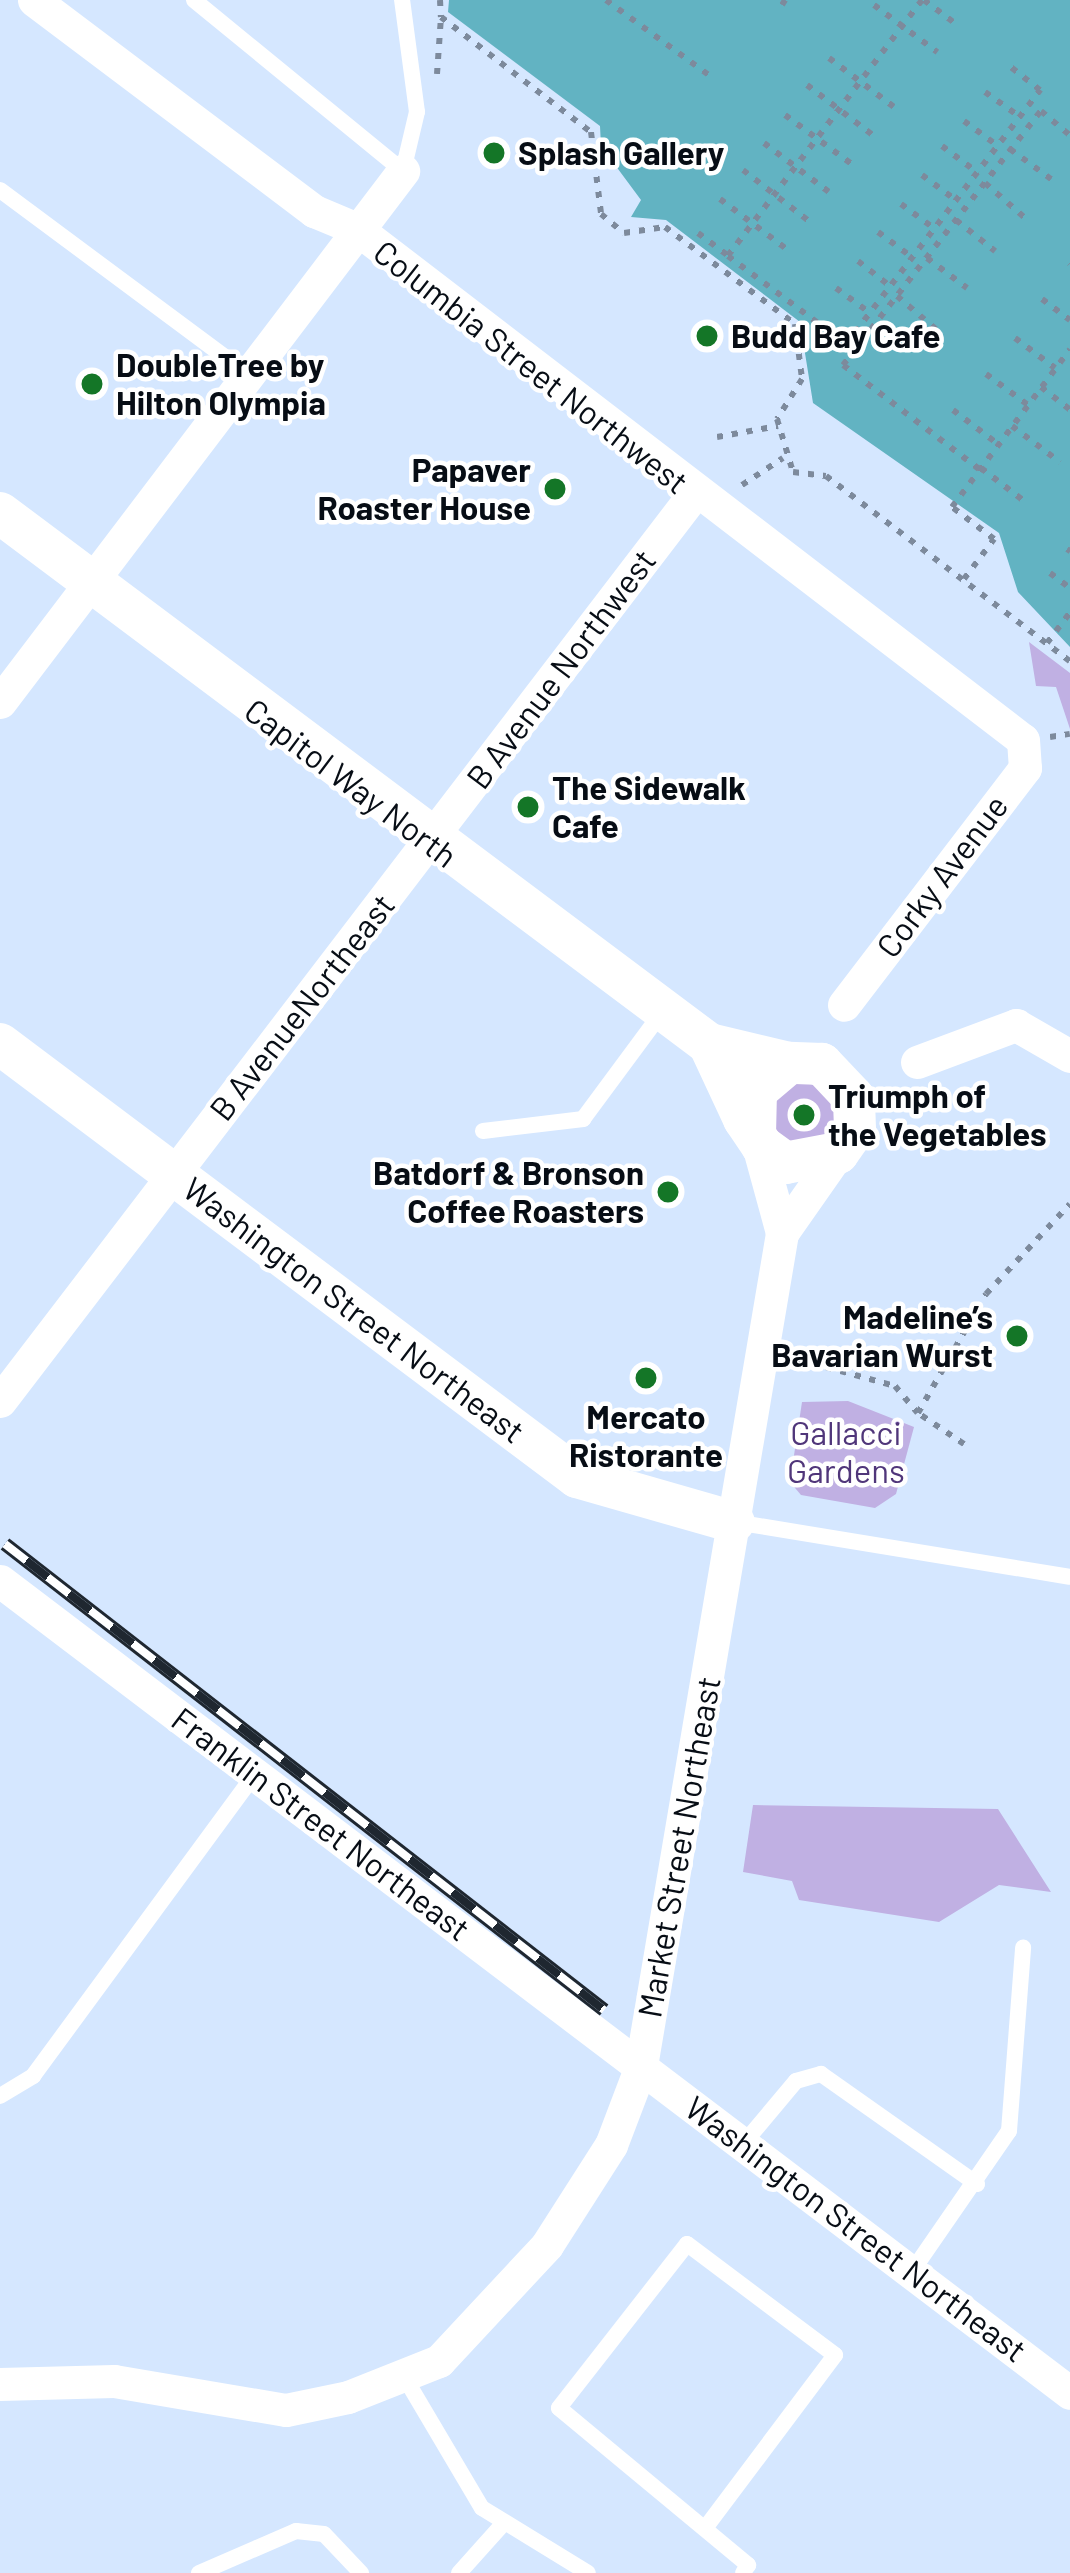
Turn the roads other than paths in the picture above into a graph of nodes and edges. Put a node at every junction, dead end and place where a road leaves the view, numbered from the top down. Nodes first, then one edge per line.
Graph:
1 (34, 0) edge
2 (194, 0) edge
3 (402, 0) edge
4 (403, 171) junction
5 (0, 190) edge
6 (357, 229) junction
7 (248, 374) junction
8 (693, 495) junction
9 (0, 513) edge
10 (89, 584) junction
11 (0, 702) edge
12 (1023, 742) joint
13 (428, 843) junction
14 (844, 1005) dead end
15 (663, 1011) junction
16 (0, 1044) edge
17 (709, 1044) junction
18 (1070, 1056) edge
19 (916, 1062) dead end
20 (789, 1063) junction
21 (483, 1131) dead end
22 (755, 1135) junction
23 (838, 1154) junction
24 (174, 1173) junction
25 (782, 1233) junction
26 (0, 1401) edge
27 (734, 1522) junction
28 (1070, 1577) edge
29 (0, 1582) edge
30 (255, 1774) junction
31 (1023, 1948) dead end
32 (641, 2066) junction
33 (0, 2096) edge
34 (744, 2143) junction
35 (976, 2183) junction
36 (913, 2270) junction
37 (405, 2378) junction
38 (0, 2384) edge
39 (1070, 2393) edge
40 (503, 2524) junction
41 (706, 2527) junction
42 (199, 2573) edge
43 (361, 2573) edge
44 (459, 2573) edge
45 (588, 2573) edge
46 (743, 2573) edge

1 - 6 street, Columbia Street Northwest
2 - 4 lane
3 - 4 lane
4 - 6 street
5 - 7 lane
6 - 7 street
6 - 8 street, Columbia Street Northwest
7 - 10 street
8 - 12 street, Columbia Street Northwest
8 - 13 street, B Avenue Northwest
9 - 10 street, Capitol Way North
10 - 11 street
10 - 13 street, Capitol Way North
12 - 14 street, Corky Avenue
13 - 15 street, Capitol Way North
13 - 24 street, B AvenueNortheast
15 - 17 street, Capitol Way North
15 - 21 lane
16 - 24 street, Washington Street Northeast
17 - 20 street, Capitol Way North
17 - 22 street, Capitol Way North
18 - 19 street
20 - 22 street
20 - 23 street
22 - 23 street
22 - 25 street, Market Street Northeast
23 - 25 street, Market Street Northeast
24 - 26 street, B AvenueNortheast
24 - 27 street, Washington Street Northeast
25 - 27 street, Market Street Northeast
27 - 28 lane
27 - 32 street, Market Street Northeast
29 - 30 street, Franklin Street Northeast
30 - 32 street, Franklin Street Northeast
30 - 33 lane
31 - 35 lane
32 - 34 street, Washington Street Northeast
32 - 37 street, Market Street Northeast
34 - 35 lane
34 - 36 street, Washington Street Northeast
35 - 36 lane
36 - 39 street, Washington Street Northeast
37 - 38 street
37 - 40 lane
40 - 44 lane
40 - 45 lane
41 - 41 lane
41 - 46 lane
42 - 43 lane

